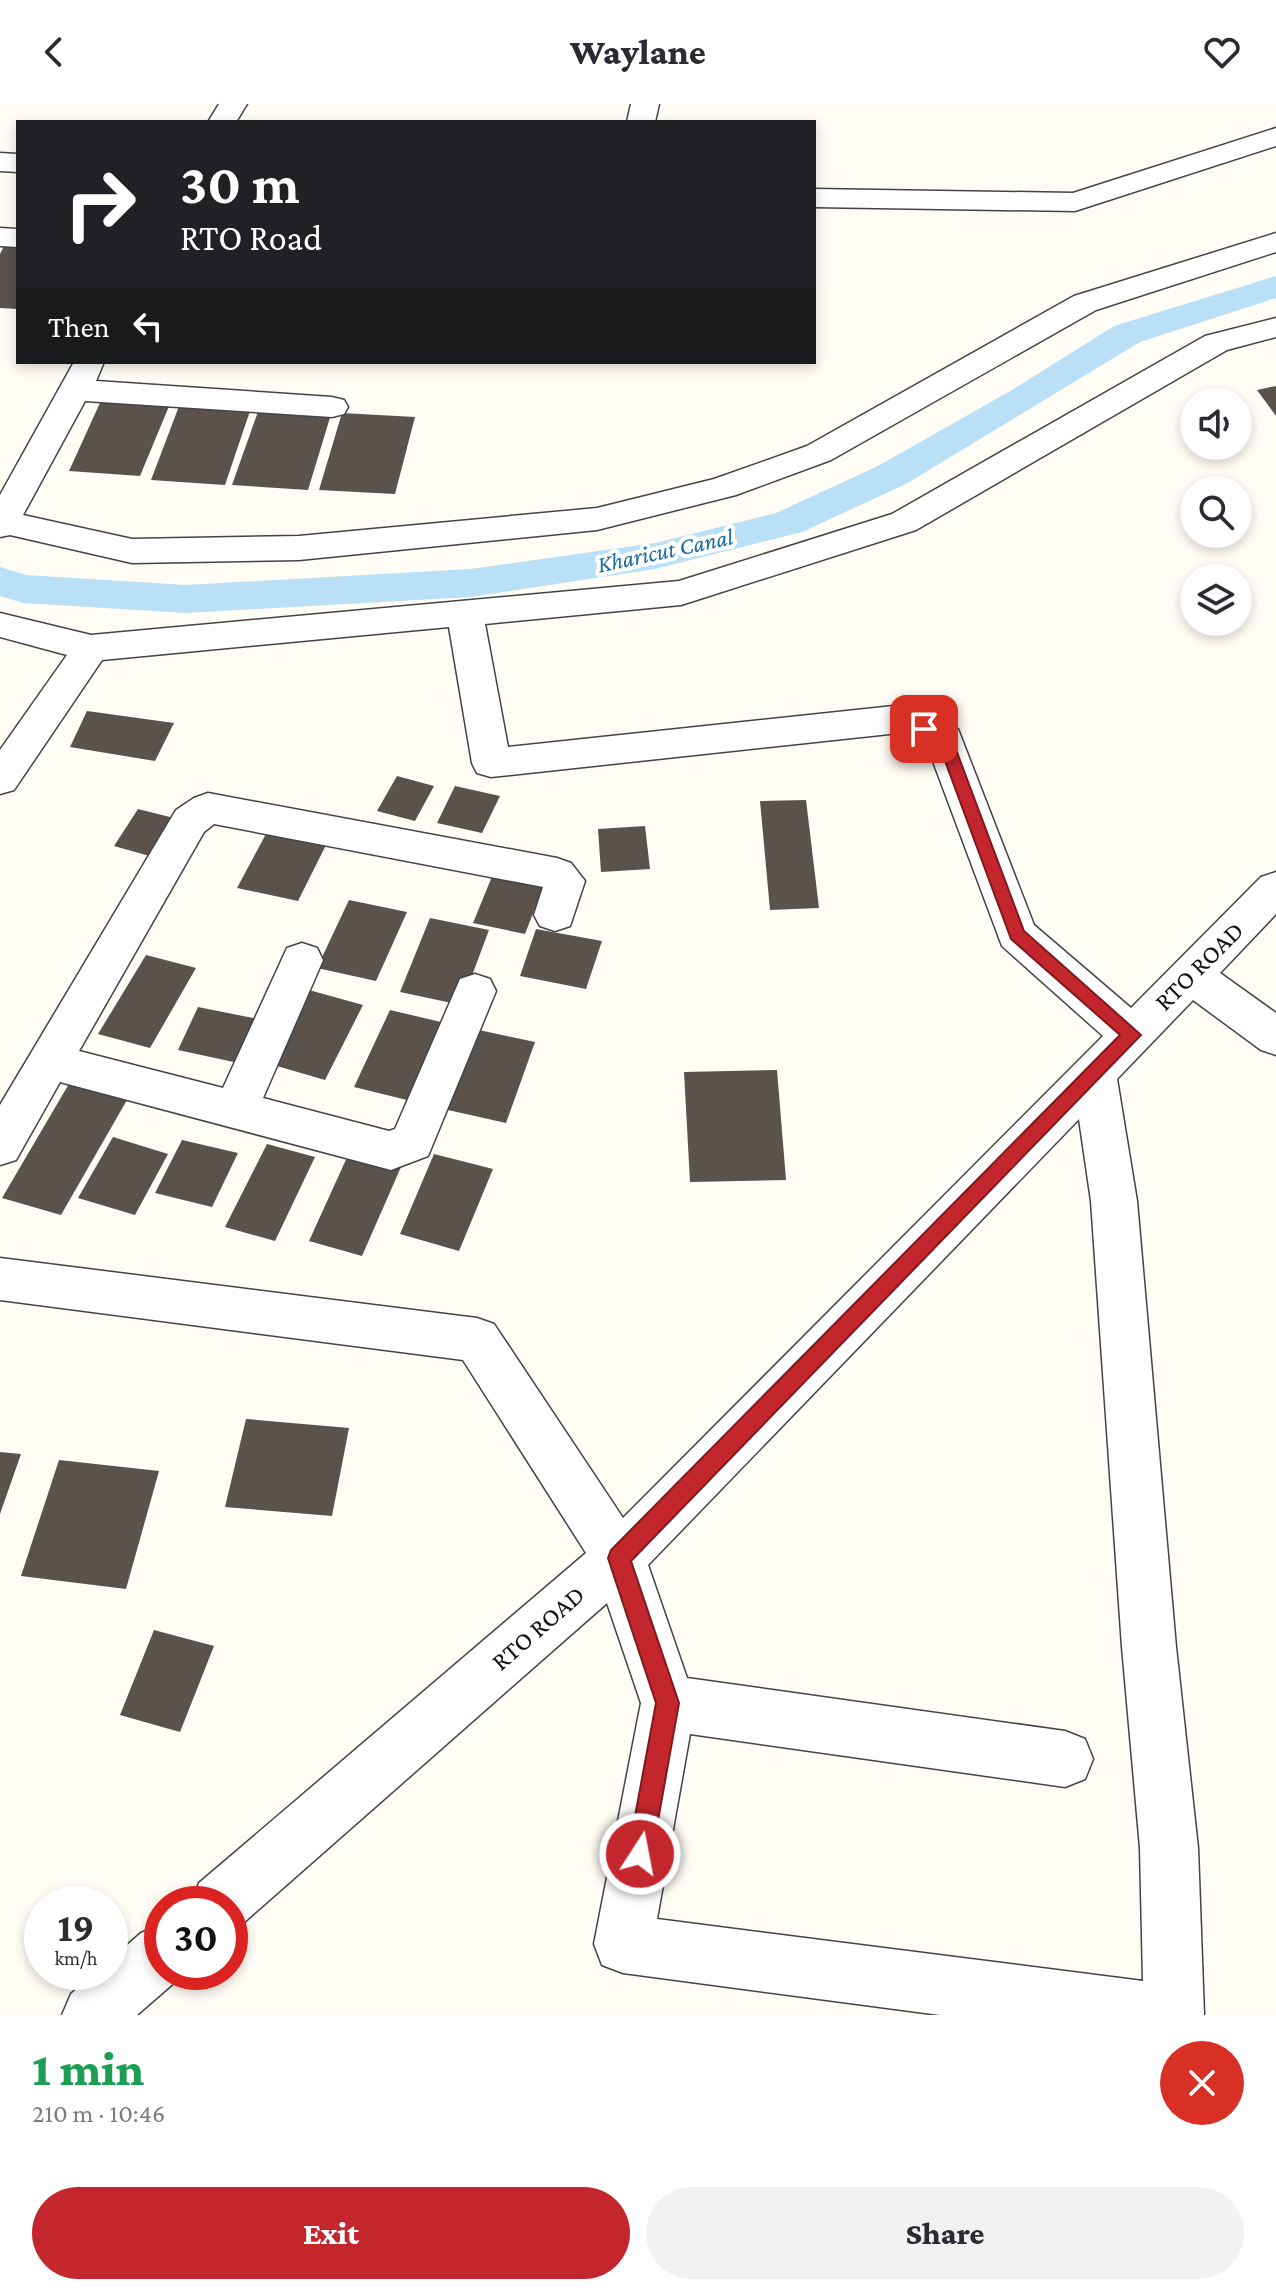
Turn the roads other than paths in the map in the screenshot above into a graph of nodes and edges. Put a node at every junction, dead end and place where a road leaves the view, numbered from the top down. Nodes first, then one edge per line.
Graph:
1 (224, 104) edge
2 (233, 104) edge
3 (1276, 137) edge
4 (816, 198) edge
5 (1276, 242) edge
6 (1276, 327) edge
7 (83, 376) edge
8 (332, 407) dead end
9 (1, 523) edge
10 (465, 613) junction
11 (0, 625) edge
12 (91, 648) junction
13 (0, 780) edge
14 (1276, 888) edge
15 (555, 915) dead end
16 (302, 960) dead end
17 (1191, 975) junction
18 (475, 991) dead end
19 (1132, 1035) junction
20 (1276, 1037) edge
21 (49, 1061) junction
22 (1094, 1073) junction
23 (235, 1110) junction
24 (0, 1146) edge
25 (0, 1279) edge
26 (619, 1558) junction
27 (668, 1703) junction
28 (1065, 1759) dead end
29 (241, 1886) edge
30 (144, 1970) edge
31 (92, 2015) edge
32 (1172, 2015) edge

1 - 2 street
3 - 4 street
5 - 9 street
6 - 10 street
7 - 8 street
7 - 9 street
10 - 12 street
10 - 19 street
11 - 12 street
12 - 13 street
14 - 17 street, RTO ROAD
15 - 21 street
16 - 23 street
17 - 19 street, RTO ROAD
17 - 20 street
18 - 23 street
19 - 22 street, RTO ROAD
21 - 23 street
21 - 24 street
22 - 26 street, RTO ROAD
22 - 32 street
25 - 26 street
26 - 27 street
26 - 29 street, RTO ROAD
27 - 28 street
27 - 32 street
30 - 31 street

